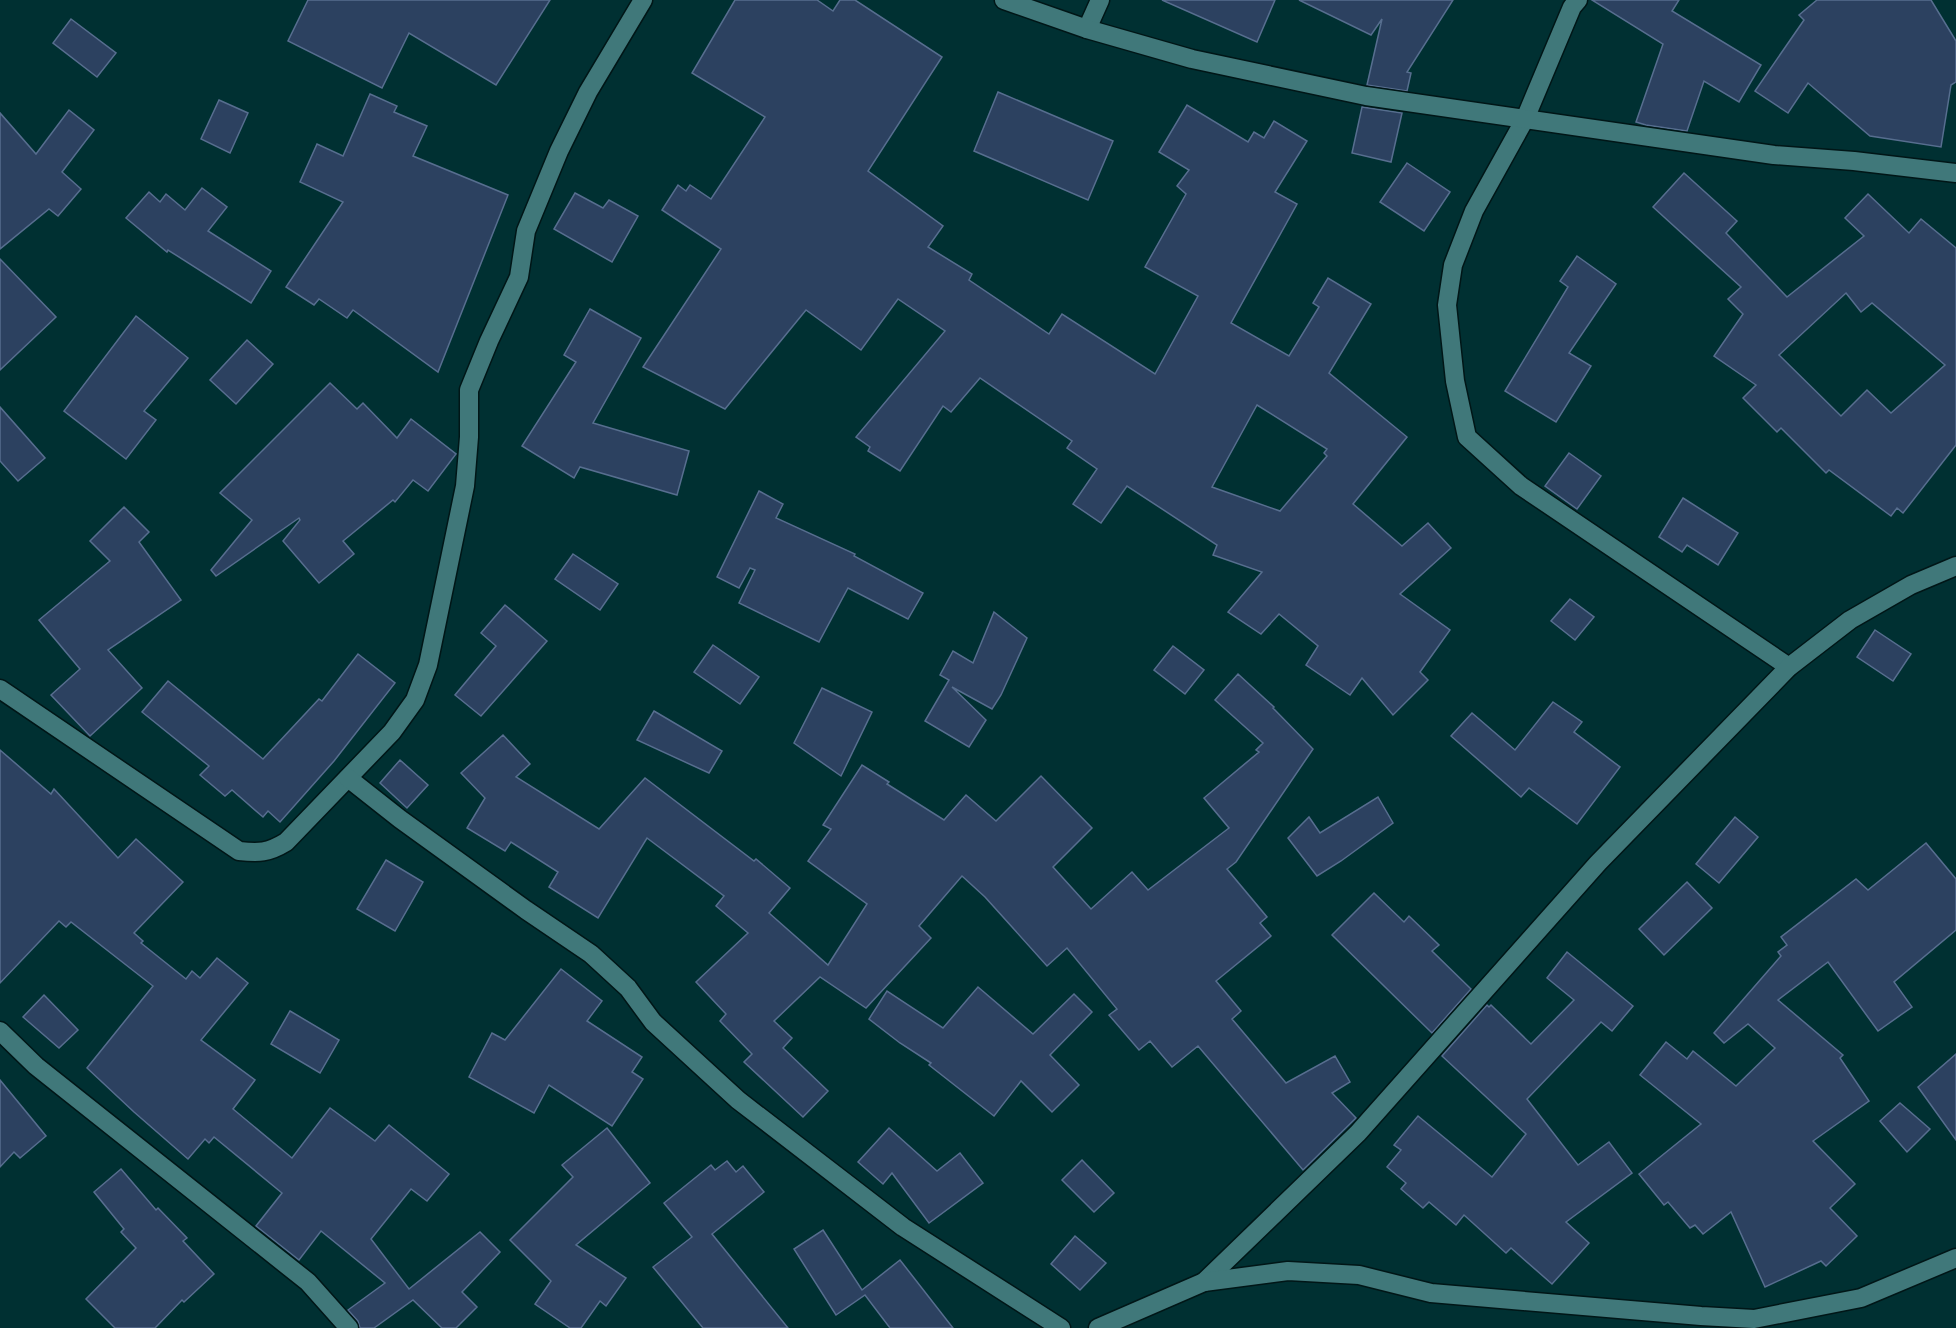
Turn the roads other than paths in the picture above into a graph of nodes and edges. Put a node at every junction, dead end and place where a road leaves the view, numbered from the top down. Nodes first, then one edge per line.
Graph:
1 (643, 0) edge
2 (1004, 0) edge
3 (1100, 0) edge
4 (1578, 0) edge
5 (1087, 29) junction
6 (1525, 119) junction
7 (1956, 173) edge
8 (1956, 567) edge
9 (1789, 667) junction
10 (0, 689) edge
11 (348, 778) junction
12 (0, 1031) edge
13 (1956, 1257) edge
14 (1204, 1282) junction
15 (349, 1328) edge
16 (1061, 1328) edge
17 (1098, 1328) edge

1 - 11 street
2 - 5 street
3 - 5 street
4 - 6 street
5 - 6 street
6 - 7 street
6 - 9 street
8 - 9 street
9 - 14 street
10 - 11 street
11 - 16 street
12 - 15 street
13 - 14 street
14 - 17 street

